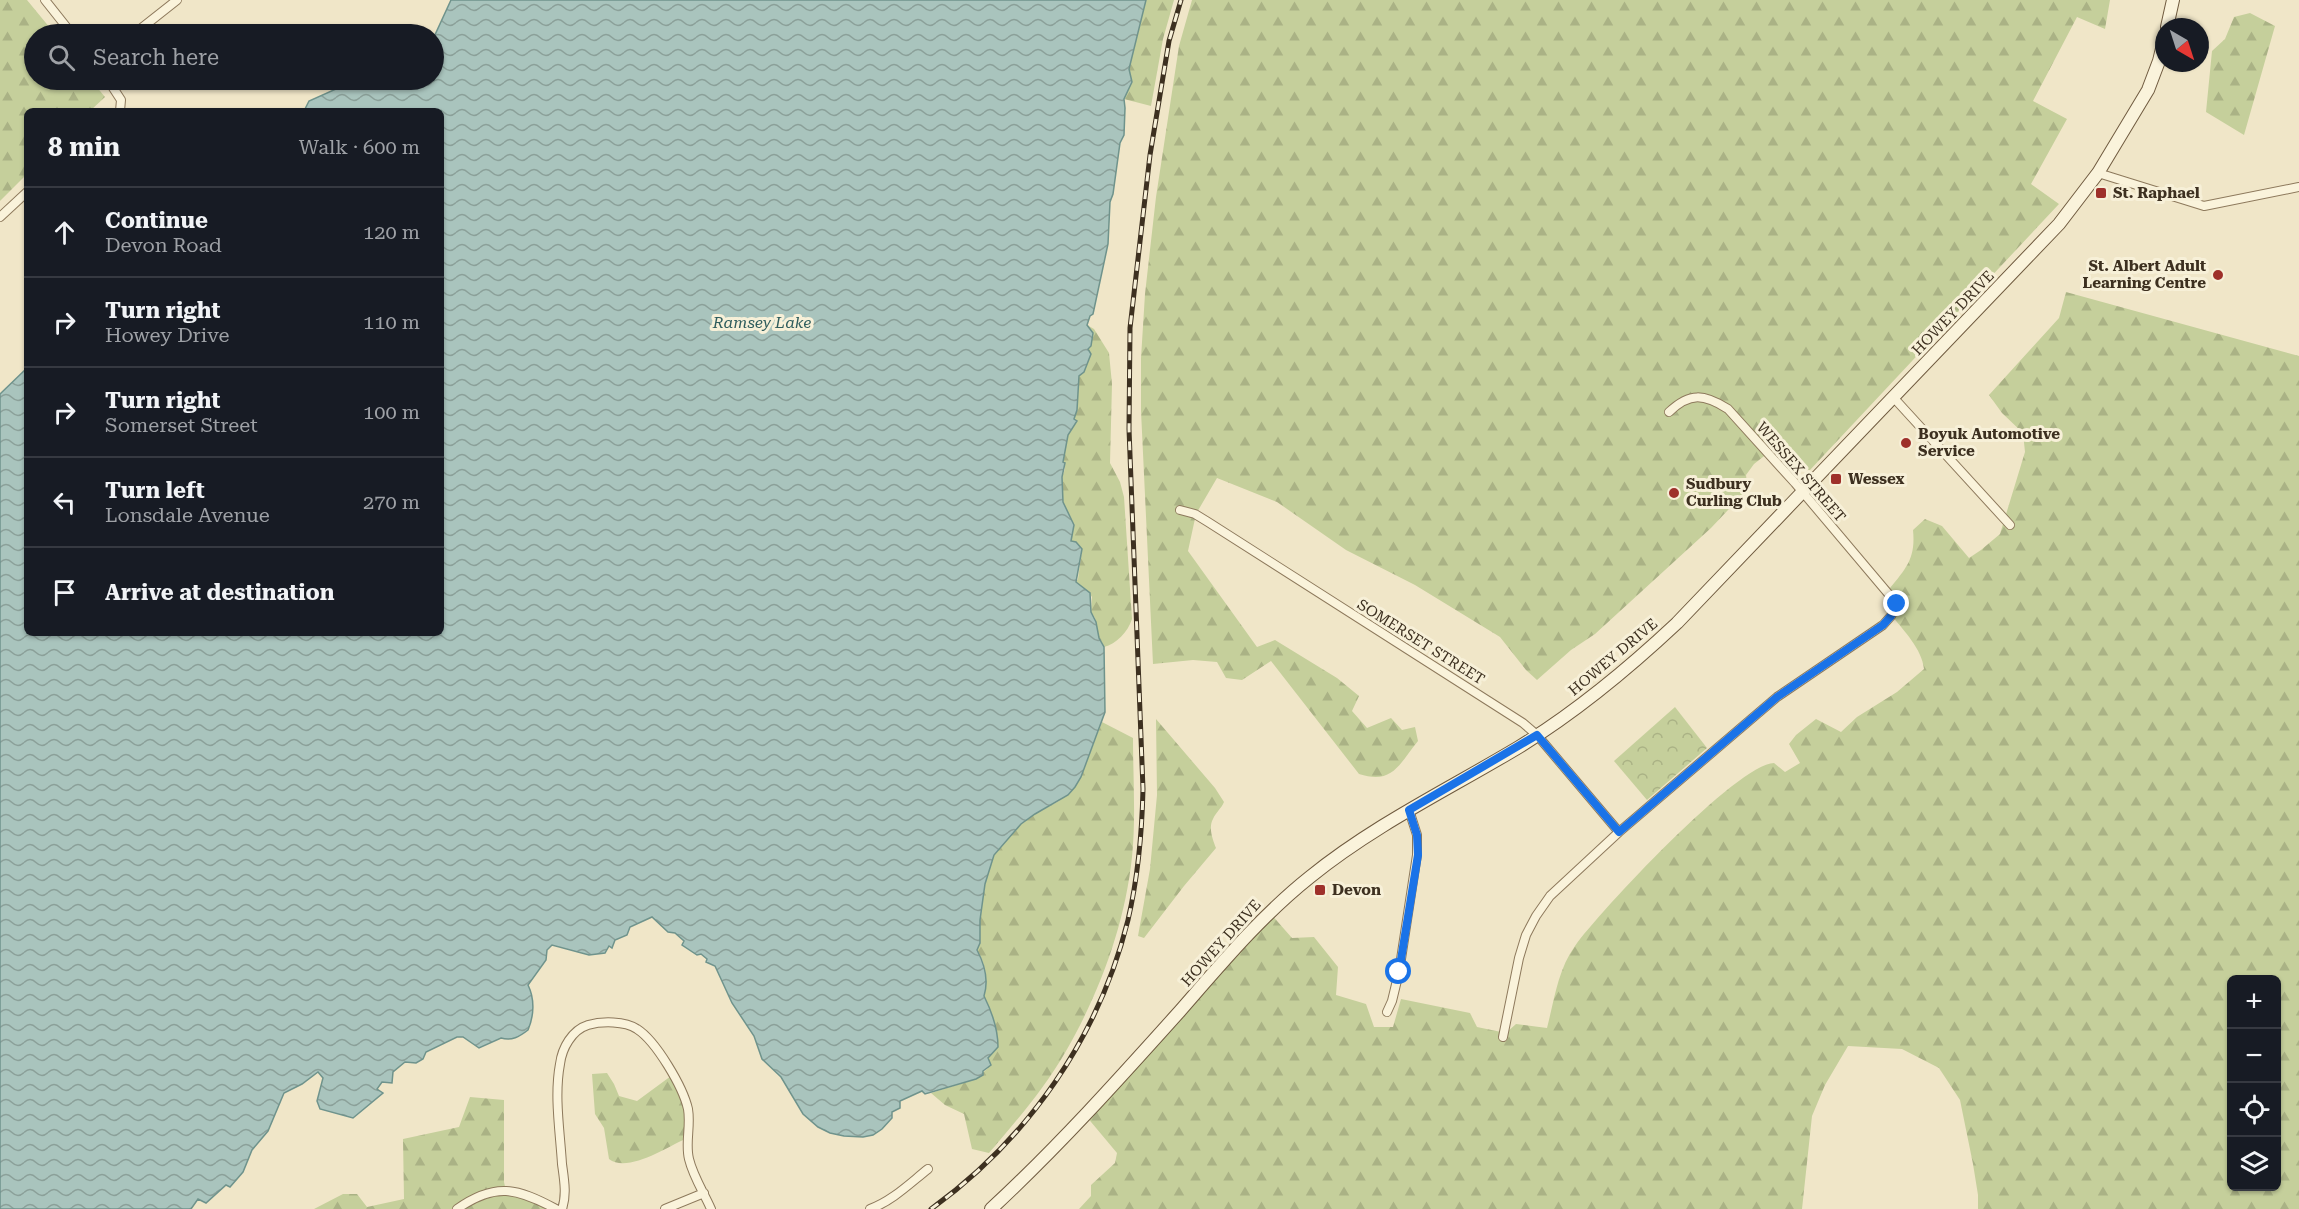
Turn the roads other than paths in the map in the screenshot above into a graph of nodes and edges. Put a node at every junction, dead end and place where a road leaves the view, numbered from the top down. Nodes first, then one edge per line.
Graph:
1 (45, 0) edge
2 (177, 0) edge
3 (2173, 0) edge
4 (2169, 18) edge
5 (64, 24) edge
6 (147, 24) edge
7 (2155, 70) edge
8 (116, 90) edge
9 (120, 108) edge
10 (2098, 173) junction
11 (2299, 187) edge
12 (24, 195) edge
13 (0, 217) edge
14 (1893, 397) junction
15 (1669, 412) dead end
16 (1803, 492) junction
17 (1180, 510) dead end
18 (2010, 525) dead end
19 (1537, 735) junction
20 (1409, 810) junction
21 (1619, 832) junction
22 (1387, 1012) dead end
23 (1503, 1037) dead end
24 (928, 1169) dead end
25 (704, 1193) junction
26 (457, 1209) edge
27 (556, 1209) edge
28 (562, 1209) edge
29 (665, 1209) edge
30 (711, 1209) edge
31 (870, 1209) edge
32 (991, 1209) edge

1 - 5 street
2 - 6 street
3 - 4 main road
7 - 10 main road, HOWEY DRIVE
8 - 9 street
10 - 11 street
10 - 14 main road, HOWEY DRIVE
12 - 13 street
14 - 16 main road, HOWEY DRIVE
14 - 18 street
15 - 16 street, WESSEX STREET
16 - 19 main road, HOWEY DRIVE
16 - 21 street, WESSEX STREET
17 - 19 street, SOMERSET STREET
19 - 20 main road, HOWEY DRIVE
19 - 21 street, SOMERSET STREET
20 - 22 street
20 - 32 main road, HOWEY DRIVE
21 - 23 street
24 - 31 street
25 - 28 street
25 - 29 street
25 - 30 street
26 - 27 street

